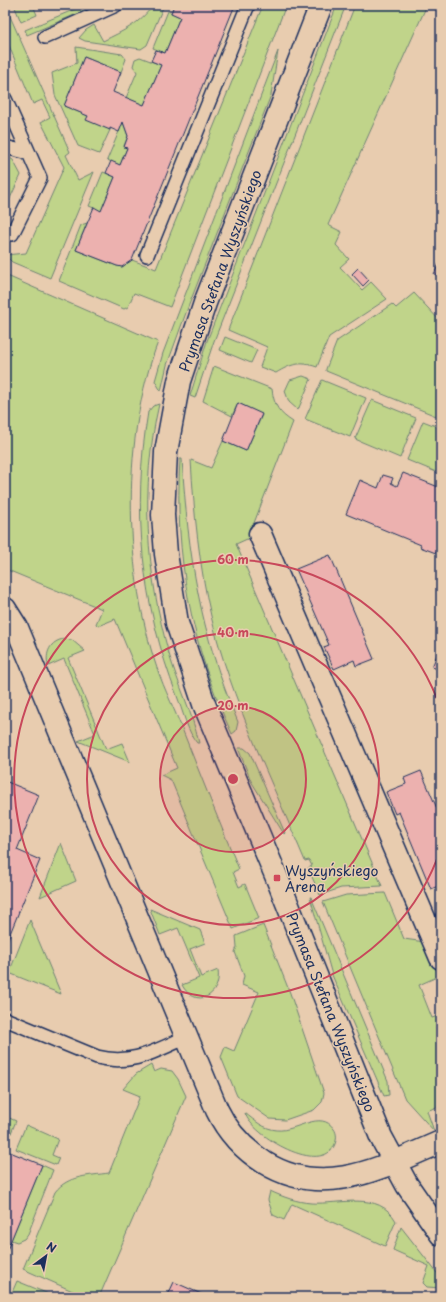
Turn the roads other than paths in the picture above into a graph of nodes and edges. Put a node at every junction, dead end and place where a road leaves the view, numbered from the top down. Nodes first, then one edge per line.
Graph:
1 (116, 5) edge
2 (248, 5) edge
3 (321, 5) edge
4 (45, 37) dead end
5 (5, 99) edge
6 (5, 147) edge
7 (29, 153) junction
8 (5, 231) edge
9 (147, 255) dead end
10 (260, 534) dead end
11 (5, 609) edge
12 (441, 958) edge
13 (5, 1019) edge
14 (187, 1037) junction
15 (441, 1142) edge
16 (394, 1162) junction
17 (441, 1234) edge

1 - 4 lane
2 - 9 lane
3 - 16 street, Prymasa Stefana Wyszyńskiego
5 - 7 lane
6 - 7 lane
7 - 8 lane
10 - 12 street
11 - 14 street
13 - 14 lane
14 - 16 street
15 - 16 street
16 - 17 street, Prymasa Stefana Wyszyńskiego

